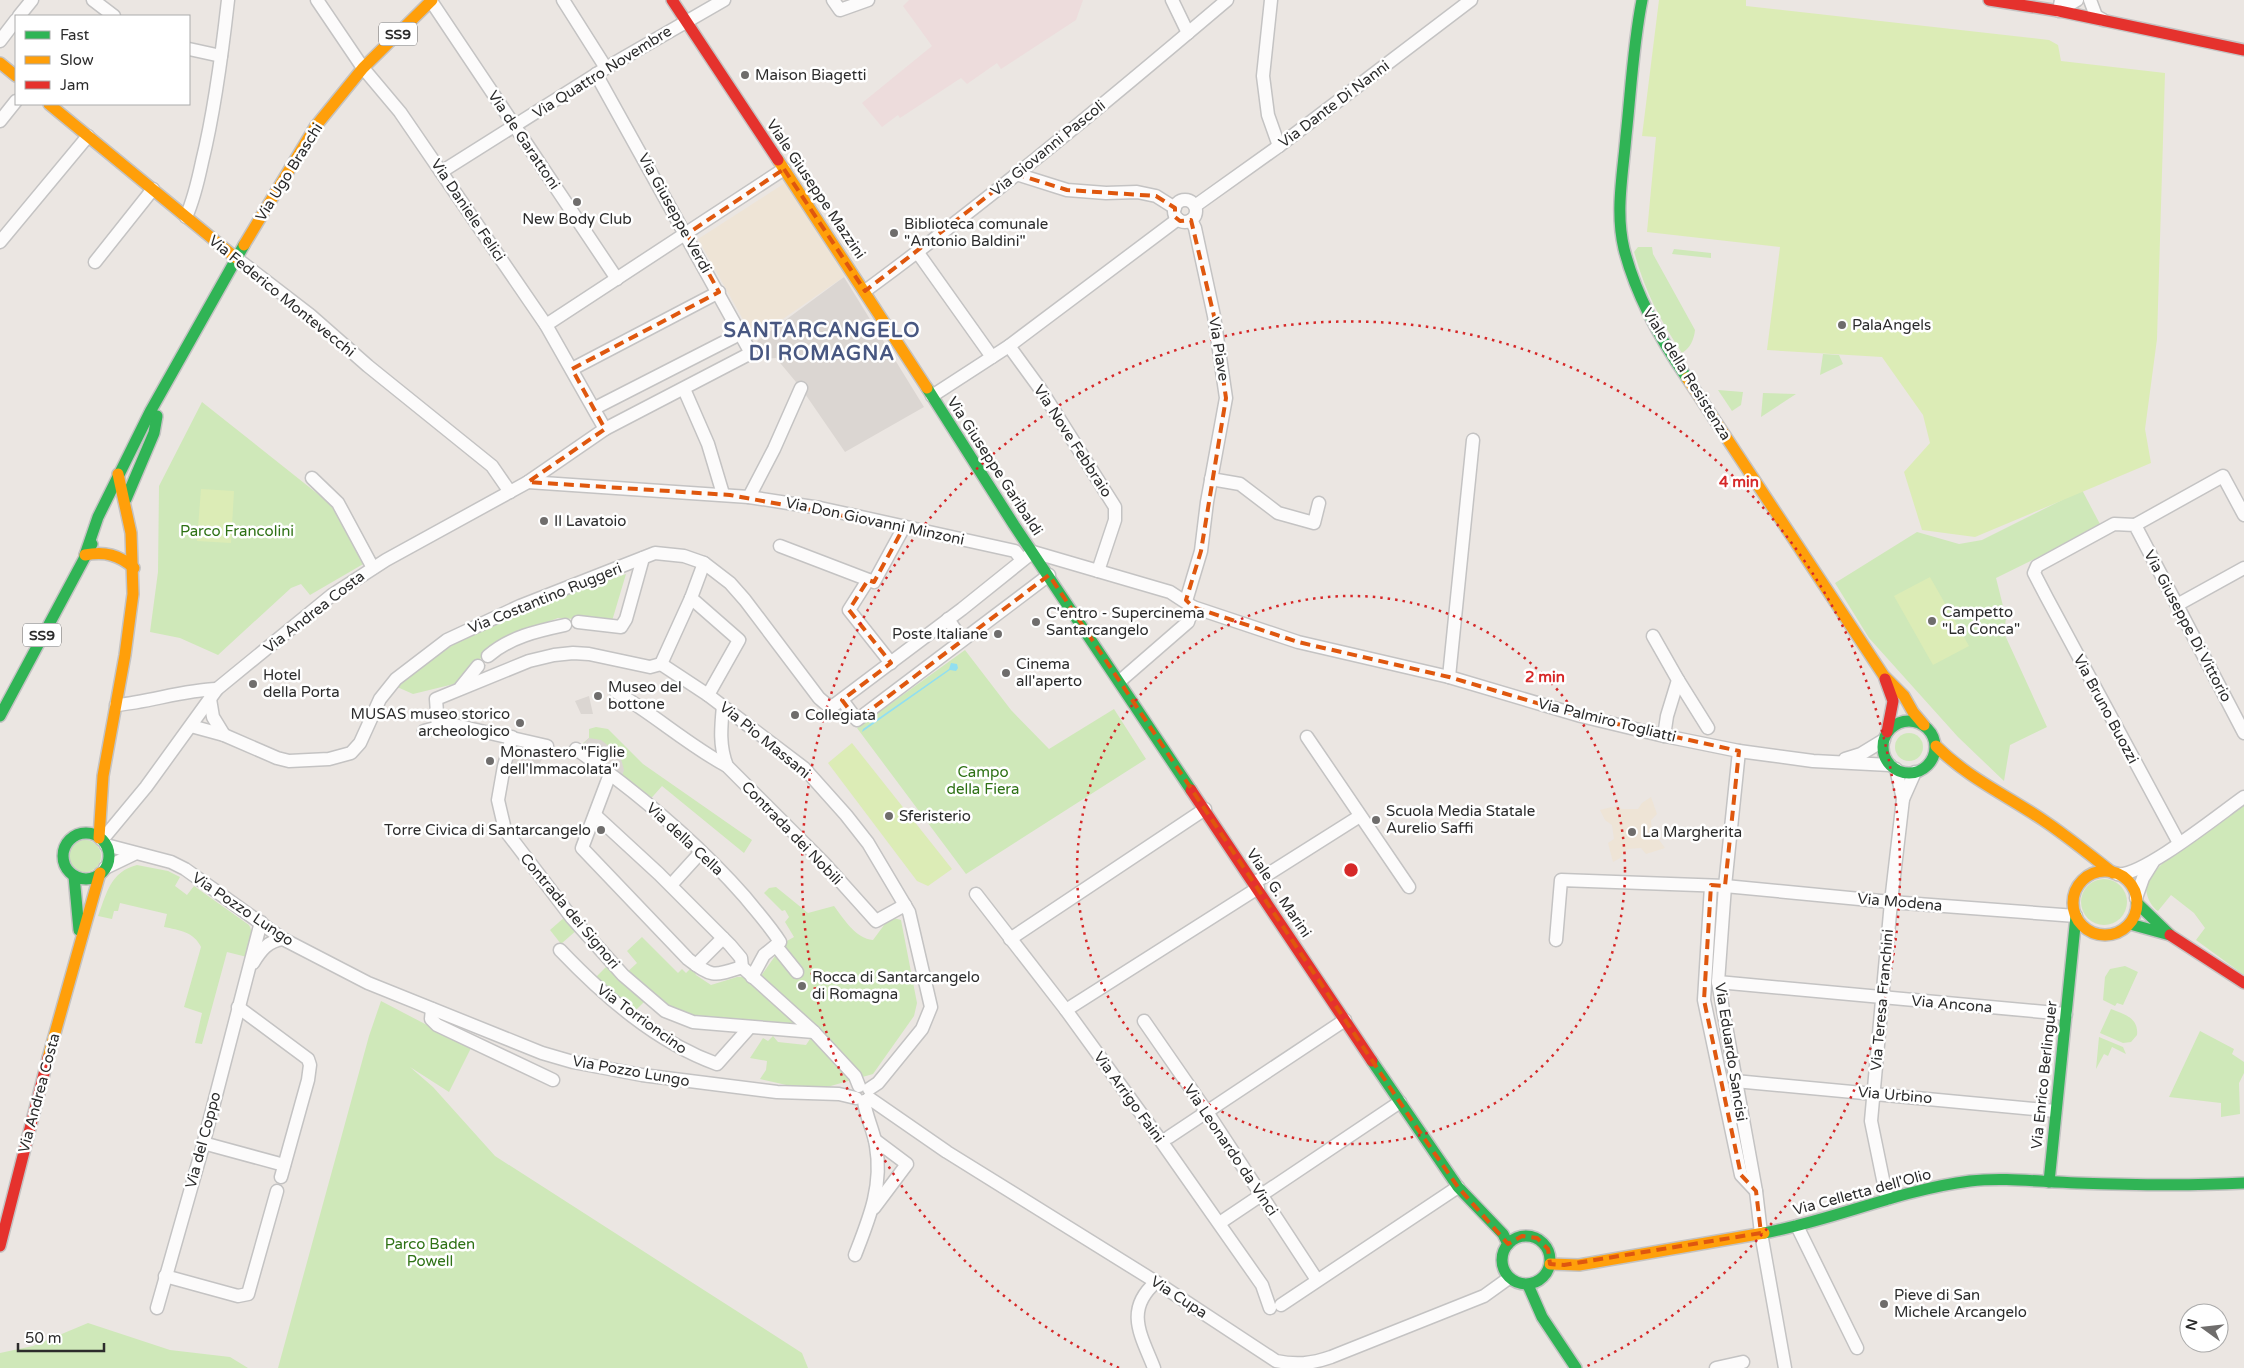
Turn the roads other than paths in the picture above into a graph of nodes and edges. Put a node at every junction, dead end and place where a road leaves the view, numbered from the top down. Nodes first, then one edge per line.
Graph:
1 (32, 0) edge
2 (93, 0) edge
3 (228, 0) edge
4 (317, 0) edge
5 (432, 0) edge
6 (563, 0) edge
7 (672, 0) edge
8 (724, 0) edge
9 (833, 0) edge
10 (868, 0) edge
11 (1172, 0) edge
12 (1227, 0) edge
13 (1271, 0) edge
14 (1471, 0) edge
15 (1642, 0) edge
16 (1993, 0) edge
17 (2077, 0) edge
18 (2090, 0) edge
19 (2060, 6) edge
20 (1631, 8) dead end
21 (21, 15) edge
22 (113, 15) edge
23 (2103, 20) junction
24 (15, 21) edge
25 (686, 21) junction
26 (1636, 31) junction
27 (1188, 33) junction
28 (0, 41) edge
29 (190, 49) edge
30 (2244, 50) edge
31 (221, 56) junction
32 (0, 63) edge
33 (363, 68) junction
34 (601, 71) junction
35 (15, 75) edge
36 (15, 102) edge
37 (51, 105) edge
38 (0, 121) edge
39 (514, 126) junction
40 (88, 136) junction
41 (1279, 146) junction
42 (784, 169) junction
43 (441, 172) junction
44 (1016, 174) junction
45 (153, 189) junction
46 (1194, 206) junction
47 (1181, 215) junction
48 (186, 217) junction
49 (686, 234) junction
50 (0, 242) edge
51 (918, 252) junction
52 (236, 258) junction
53 (95, 262) dead end
54 (617, 279) junction
55 (865, 291) junction
56 (719, 292) junction
57 (546, 325) junction
58 (734, 338) dead end
59 (1009, 346) junction
60 (751, 353) joint
61 (992, 357) junction
62 (177, 366) junction
63 (572, 369) junction
64 (801, 388) dead end
65 (684, 389) junction
66 (932, 396) junction
67 (595, 408) junction
68 (157, 416) junction
69 (605, 429) junction
70 (1473, 440) dead end
71 (118, 474) junction
72 (312, 478) dead end
73 (1212, 479) junction
74 (528, 482) junction
75 (122, 485) junction
76 (510, 492) junction
77 (723, 494) junction
78 (749, 497) junction
79 (126, 499) junction
80 (1319, 502) dead end
81 (2244, 515) edge
82 (2131, 525) junction
83 (904, 526) junction
84 (780, 546) dead end
85 (1033, 552) junction
86 (85, 555) junction
87 (643, 558) junction
88 (1022, 560) junction
89 (704, 562) junction
90 (134, 568) junction
91 (374, 568) junction
92 (2244, 568) edge
93 (1098, 571) junction
94 (1049, 575) junction
95 (868, 580) junction
96 (691, 598) junction
97 (1190, 604) junction
98 (2177, 605) junction
99 (948, 619) junction
100 (578, 622) dead end
101 (565, 624) dead end
102 (1653, 636) dead end
103 (962, 640) junction
104 (488, 656) dead end
105 (892, 663) junction
106 (661, 664) junction
107 (478, 666) dead end
108 (1884, 676) junction
109 (1449, 677) junction
110 (1120, 680) junction
111 (1678, 680) junction
112 (461, 687) junction
113 (5, 692) edge
114 (616, 692) dead end
115 (214, 694) junction
116 (708, 695) junction
117 (837, 703) junction
118 (116, 705) junction
119 (723, 706) junction
120 (0, 716) edge
121 (1924, 724) junction
122 (191, 726) junction
123 (438, 727) junction
124 (1708, 728) dead end
125 (424, 731) dead end
126 (2244, 733) edge
127 (224, 735) junction
128 (1307, 736) dead end
129 (1664, 736) junction
130 (1885, 736) junction
131 (512, 737) junction
132 (547, 746) dead end
133 (1936, 746) junction
134 (576, 749) dead end
135 (1739, 750) junction
136 (1838, 761) junction
137 (727, 766) junction
138 (1927, 766) junction
139 (1893, 767) junction
140 (1915, 772) junction
141 (610, 774) junction
142 (101, 784) junction
143 (1985, 786) junction
144 (2244, 797) edge
145 (1903, 799) junction
146 (1205, 809) junction
147 (595, 815) junction
148 (1360, 816) junction
149 (79, 834) junction
150 (102, 841) junction
151 (2179, 843) junction
152 (2079, 849) junction
153 (701, 852) junction
154 (134, 854) junction
155 (2153, 861) junction
156 (103, 871) junction
157 (2115, 873) junction
158 (74, 876) junction
159 (2082, 882) junction
160 (671, 885) junction
161 (1256, 886) junction
162 (1711, 886) junction
163 (1725, 886) junction
164 (1409, 887) dead end
165 (976, 894) dead end
166 (2137, 901) junction
167 (1891, 902) junction
168 (905, 905) junction
169 (2076, 916) junction
170 (261, 922) junction
171 (2130, 924) junction
172 (2100, 935) junction
173 (2170, 935) junction
174 (723, 938) junction
175 (283, 939) junction
176 (1010, 939) junction
177 (1556, 940) dead end
178 (80, 942) junction
179 (778, 944) junction
180 (560, 950) dead end
181 (696, 965) junction
182 (742, 967) junction
183 (248, 972) junction
184 (797, 972) dead end
185 (2070, 972) junction
186 (752, 977) junction
187 (1718, 982) junction
188 (2244, 983) edge
189 (1882, 997) junction
190 (238, 1006) junction
191 (432, 1009) junction
192 (1066, 1010) junction
193 (2066, 1014) junction
194 (1345, 1020) junction
195 (1144, 1021) dead end
196 (750, 1027) junction
197 (814, 1032) junction
198 (1728, 1041) junction
199 (1713, 1044) junction
200 (553, 1080) dead end
201 (1735, 1081) junction
202 (1873, 1092) junction
203 (862, 1094) junction
204 (1400, 1102) junction
205 (2055, 1111) junction
206 (1207, 1112) junction
207 (1169, 1137) dead end
208 (874, 1140) junction
209 (203, 1143) junction
210 (2049, 1182) junction
211 (2244, 1183) edge
212 (1458, 1187) junction
213 (277, 1191) dead end
214 (1756, 1191) junction
215 (1262, 1195) junction
216 (1888, 1199) junction
217 (873, 1208) junction
218 (1224, 1220) dead end
219 (1797, 1226) junction
220 (1761, 1233) junction
221 (1508, 1244) junction
222 (0, 1246) edge
223 (855, 1256) dead end
224 (1550, 1264) junction
225 (165, 1276) junction
226 (1509, 1278) junction
227 (1317, 1280) junction
228 (1156, 1282) junction
229 (1528, 1285) junction
230 (157, 1308) dead end
231 (1857, 1348) dead end
232 (1743, 1362) dead end
233 (1288, 1366) edge
234 (1572, 1367) edge
235 (1154, 1368) edge
236 (1716, 1368) edge
237 (1785, 1368) edge

1 - 21 street
2 - 22 street
3 - 31 street
4 - 33 street, Via Daniele Felici
5 - 33 street, Via Ugo Braschi / SS9
5 - 39 street, Via de Garattoni
6 - 34 street
7 - 25 street, Viale Giuseppe Mazzini
8 - 25 street, Via Quattro Novembre
9 - 10 street
11 - 27 street
12 - 27 street, Via Giovanni Pascoli
13 - 41 street
14 - 41 street, Via Dante Di Nanni
15 - 26 street, Viale della Resistenza
16 - 19 street
17 - 19 street
18 - 23 street
19 - 23 street
20 - 26 street, Viale della Resistenza
23 - 30 street
24 - 28 street
25 - 34 street, Via Quattro Novembre
25 - 42 street, Viale Giuseppe Mazzini
26 - 108 street, Viale della Resistenza
27 - 44 street, Via Giovanni Pascoli
29 - 31 street
31 - 48 street
32 - 35 street
33 - 43 street, Via Daniele Felici
33 - 52 street, Via Ugo Braschi / SS9
34 - 39 street, Via Quattro Novembre
34 - 49 street, Via Giuseppe Verdi
36 - 38 street
37 - 40 street, Via Federico Montevecchi
39 - 43 street, Via Quattro Novembre
39 - 54 street, Via de Garattoni
40 - 45 street, Via Federico Montevecchi
40 - 50 street
41 - 46 street, Via Dante Di Nanni
42 - 49 street
42 - 55 street, Viale Giuseppe Mazzini
43 - 57 street, Via Daniele Felici
44 - 47 street
44 - 51 street, Via Giovanni Pascoli
45 - 48 street, Via Federico Montevecchi
45 - 53 street
46 - 47 street
46 - 47 street
47 - 59 street
47 - 73 street, Via Piave
48 - 52 street, Via Federico Montevecchi
49 - 54 street
49 - 56 street, Via Giuseppe Verdi
51 - 55 street, Via Giovanni Pascoli
51 - 61 street
52 - 62 street, Via Ugo Braschi
52 - 76 street, Via Federico Montevecchi
54 - 57 street
55 - 66 street, Viale Giuseppe Mazzini
56 - 60 street, Via Giuseppe Verdi
56 - 63 street
57 - 63 street, Via Daniele Felici
58 - 67 street
59 - 61 street
59 - 93 street, Via Nove Febbraio
60 - 65 street, Via Andrea Costa
61 - 66 street
62 - 68 street, Via Ugo Braschi
62 - 71 street, Via Ugo Braschi
63 - 67 street, Via Daniele Felici
64 - 78 street
65 - 69 street, Via Andrea Costa
65 - 77 street
66 - 85 street, Via Giuseppe Garibaldi
67 - 69 street, Via Daniele Felici
68 - 75 street, Via Ugo Braschi
68 - 79 street, Via Ugo Braschi
69 - 74 street, Via Andrea Costa
70 - 109 street
71 - 75 street, Via Ugo Braschi
71 - 86 street, Via Ugo Braschi
72 - 91 street
73 - 80 street
73 - 97 street, Via Piave
74 - 76 street, Via Andrea Costa
74 - 77 street, Via Don Giovanni Minzoni
75 - 79 street, Via Ugo Braschi
75 - 86 street, Via Ugo Braschi
76 - 91 street, Via Andrea Costa
77 - 78 street, Via Don Giovanni Minzoni
78 - 83 street, Via Don Giovanni Minzoni
79 - 90 street, Via Ugo Braschi
81 - 82 street
82 - 98 street, Via Giuseppe Di Vittorio
82 - 151 street, Via Bruno Buozzi
83 - 88 street, Via Don Giovanni Minzoni
83 - 95 street
84 - 95 street
85 - 88 street
85 - 93 street, Via Palmiro Togliatti
85 - 94 street, Viale G. Marini
86 - 90 street
86 - 113 street, SS9
87 - 89 street, Via Costantino Ruggeri
87 - 100 street
87 - 127 street, Via Costantino Ruggeri
88 - 99 street
89 - 96 street
89 - 117 street
90 - 118 street, Via Ugo Braschi
91 - 115 street, Via Andrea Costa
92 - 98 street
93 - 97 street, Via Palmiro Togliatti
94 - 103 street
94 - 110 street, Viale G. Marini
95 - 105 street
96 - 106 street
96 - 116 street
97 - 109 street, Via Palmiro Togliatti
97 - 110 street, Via Piave
98 - 126 street, Via Giuseppe Di Vittorio
99 - 103 street
99 - 105 street
101 - 104 street
102 - 111 street
103 - 117 street
105 - 117 street
106 - 112 street
106 - 116 street, Via Pio Massani
107 - 112 street
108 - 121 street, Viale della Resistenza
108 - 130 street, Viale della Resistenza
109 - 129 street, Via Palmiro Togliatti
110 - 146 street, Viale G. Marini
111 - 124 street
111 - 129 street
112 - 123 street
113 - 120 street, SS9
114 - 137 street
115 - 118 street
115 - 122 street, Via Andrea Costa
115 - 127 street
116 - 119 street, Via Pio Massani
118 - 142 street, Via Ugo Braschi
119 - 137 street
119 - 168 street, Via Pio Massani
121 - 130 street
121 - 133 street, Viale della Resistenza
122 - 127 street
122 - 150 street, Via Andrea Costa
123 - 125 street
123 - 131 street
128 - 148 street
129 - 135 street, Via Palmiro Togliatti
130 - 136 street
130 - 139 street, Viale della Resistenza
131 - 132 street
131 - 196 street, Contrada dei Signori
133 - 138 street
133 - 143 street
134 - 141 street, Via della Cella
135 - 136 street, Via Palmiro Togliatti
135 - 163 street, Via Eduardo Sancisi
136 - 139 street, Via Palmiro Togliatti
137 - 168 street, Contrada dei Nobili
138 - 140 street
138 - 143 street
139 - 140 street
139 - 145 street
140 - 145 street
141 - 147 street
141 - 153 street, Via della Cella
142 - 149 street, Via Ugo Braschi
142 - 150 street, Via Ugo Braschi
143 - 152 street
144 - 151 street
145 - 167 street, Via Teresa Franchini
146 - 161 street, Viale G. Marini
146 - 176 street
147 - 160 street
147 - 181 street
148 - 161 street
148 - 164 street
149 - 150 street
149 - 158 street
150 - 154 street, Via Pozzo Lungo
150 - 156 street
151 - 155 street
152 - 157 street
152 - 159 street
153 - 160 street
153 - 179 street, Via della Cella
154 - 156 street
154 - 170 street, Via Pozzo Lungo
155 - 157 street
155 - 166 street
156 - 158 street
156 - 178 street, Via Andrea Costa
157 - 159 street
157 - 166 street
158 - 178 street, Via Andrea Costa
159 - 169 street
160 - 174 street
161 - 192 street
161 - 194 street, Viale G. Marini
162 - 163 street, Via Modena
162 - 177 street, Via Modena
162 - 199 street
163 - 167 street, Via Modena
163 - 187 street, Via Eduardo Sancisi
165 - 176 street, Via Arrigo Faini
166 - 171 street
166 - 173 street
167 - 169 street, Via Modena
167 - 189 street, Via Teresa Franchini
168 - 203 street, Via Pio Massani
169 - 172 street
169 - 185 street, Via Enrico Berlinguer
170 - 175 street, Via Pozzo Lungo
170 - 183 street, Via del Coppo
171 - 172 street
171 - 173 street
172 - 185 street, Via Enrico Berlinguer
173 - 188 street
174 - 181 street
174 - 182 street
175 - 183 street, Via del Coppo
175 - 191 street, Via Pozzo Lungo
176 - 192 street, Via Arrigo Faini
178 - 222 street, Via Andrea Costa
179 - 184 street, Via della Cella
179 - 186 street
180 - 196 street, Via Torrioncino
181 - 182 street
182 - 186 street
183 - 190 street, Via del Coppo
185 - 193 street, Via Enrico Berlinguer
186 - 197 street
187 - 189 street, Via Ancona
187 - 198 street, Via Eduardo Sancisi
189 - 193 street, Via Ancona
189 - 202 street, Via Teresa Franchini
190 - 209 street, Via del Coppo
190 - 209 street
191 - 200 street, Via Pozzo Lungo
191 - 203 street, Via Pozzo Lungo
192 - 227 street, Via Arrigo Faini
193 - 205 street, Via Enrico Berlinguer
194 - 204 street, Viale G. Marini
194 - 206 street
195 - 206 street, Via Leonardo da Vinci
196 - 197 street, Contrada dei Signori
197 - 203 street
198 - 199 street
198 - 201 street, Via Eduardo Sancisi
199 - 214 street
201 - 202 street, Via Urbino
201 - 214 street, Via Eduardo Sancisi
202 - 205 street, Via Urbino
202 - 216 street, Via Teresa Franchini
203 - 208 street
203 - 228 street, Via Cupa
204 - 212 street, Viale G. Marini
204 - 215 street
205 - 210 street, Via Enrico Berlinguer
206 - 207 street
206 - 215 street, Via Leonardo da Vinci
208 - 217 street
208 - 217 street
209 - 225 street, Via del Coppo
210 - 211 street, Via Celletta dell'Olio
210 - 216 street, Via Celletta dell'Olio
212 - 221 street, Viale G. Marini
212 - 227 street
213 - 225 street
214 - 220 street, Via Eduardo Sancisi
215 - 218 street
215 - 227 street, Via Leonardo da Vinci
216 - 219 street, Via Celletta dell'Olio
217 - 223 street
219 - 220 street, Via Celletta dell'Olio
219 - 231 street
220 - 224 street, Via Celletta dell'Olio
220 - 237 street, Via Eduardo Sancisi
221 - 224 street
221 - 226 street
224 - 229 street
225 - 230 street, Via del Coppo
226 - 229 street
226 - 233 street, Via Cupa
228 - 233 street, Via Cupa
228 - 235 street
229 - 234 street
232 - 236 street

